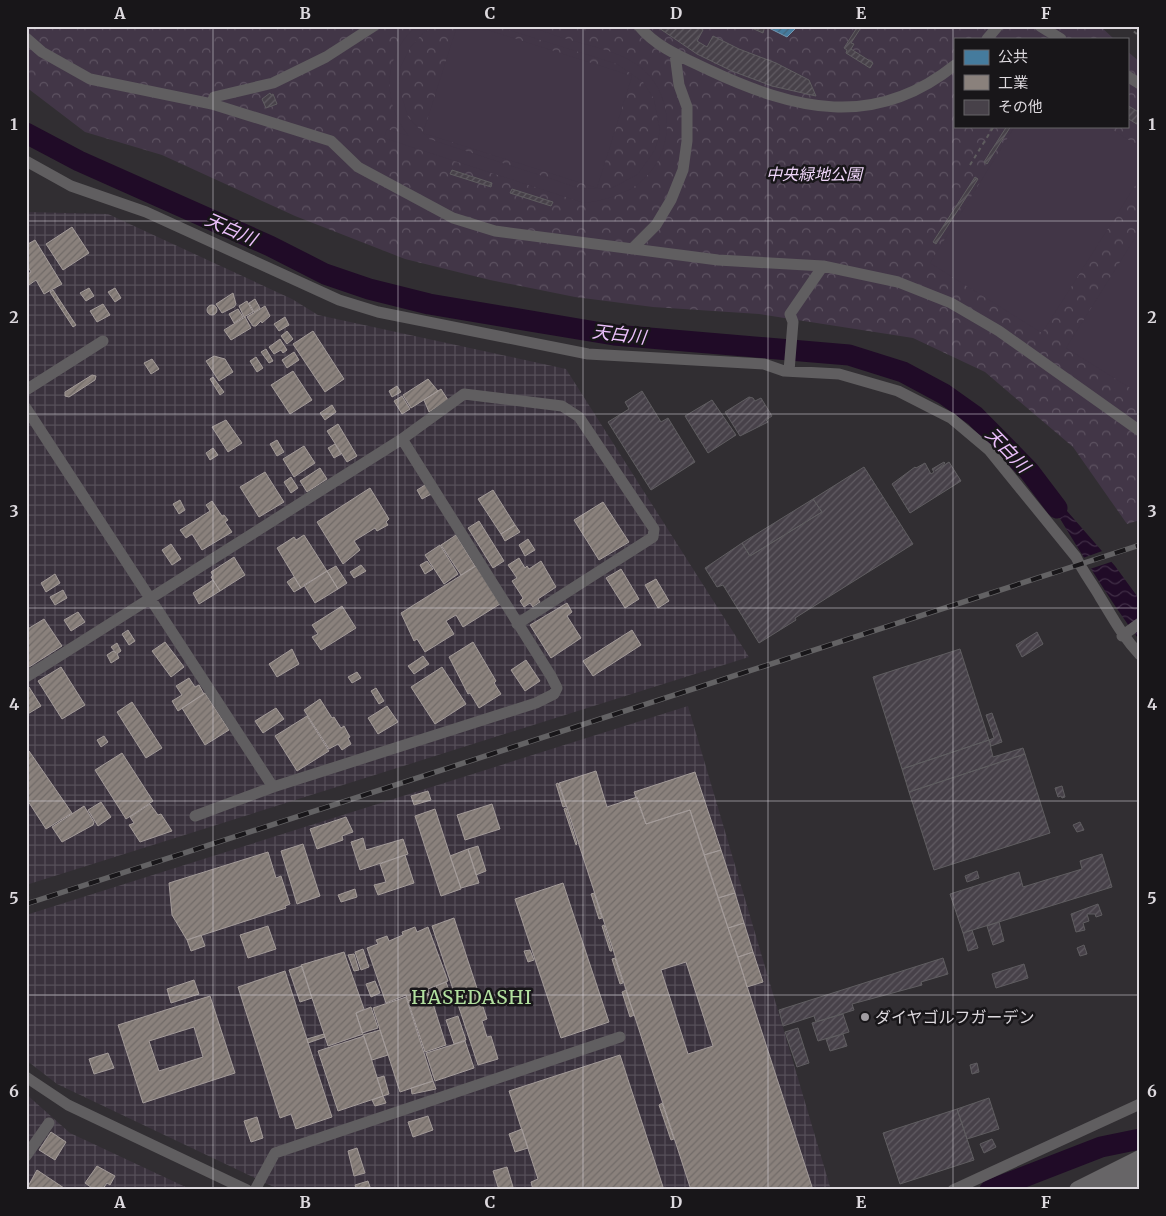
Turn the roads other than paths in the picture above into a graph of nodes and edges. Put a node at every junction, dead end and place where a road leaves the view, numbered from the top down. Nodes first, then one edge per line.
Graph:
1 (374, 26) edge
2 (639, 26) edge
3 (998, 26) edge
4 (1040, 26) edge
5 (26, 38) edge
6 (989, 38) edge
7 (1059, 38) edge
8 (675, 54) junction
9 (954, 66) edge
10 (1128, 77) edge
11 (1140, 84) edge
12 (212, 104) junction
13 (26, 161) edge
14 (632, 249) junction
15 (823, 266) junction
16 (103, 341) dead end
17 (789, 368) junction
18 (26, 390) edge
19 (26, 408) edge
20 (1140, 431) edge
21 (402, 438) junction
22 (150, 598) junction
23 (1140, 623) edge
24 (517, 624) junction
25 (1124, 635) junction
26 (1140, 655) edge
27 (26, 677) edge
28 (273, 787) junction
29 (195, 816) dead end
30 (620, 1037) dead end
31 (26, 1077) edge
32 (1140, 1104) edge
33 (49, 1123) dead end
34 (26, 1156) edge
35 (1140, 1159) edge
36 (1140, 1176) edge
37 (246, 1190) edge
38 (255, 1190) edge
39 (953, 1190) edge
40 (1078, 1190) edge
41 (1112, 1190) edge

1 - 12 street
2 - 8 street
3 - 6 street
4 - 7 street
5 - 12 street
8 - 9 street
8 - 14 street
10 - 11 street
12 - 14 street
13 - 17 street
14 - 15 street
15 - 17 street
15 - 20 street
16 - 18 street
17 - 25 street
19 - 22 street
21 - 22 street
21 - 24 street
21 - 24 street
22 - 27 street
22 - 28 street
23 - 25 street
24 - 28 street
25 - 26 street
28 - 29 street
30 - 38 street
31 - 37 street
32 - 39 street
33 - 34 street
35 - 40 highway
36 - 41 highway

